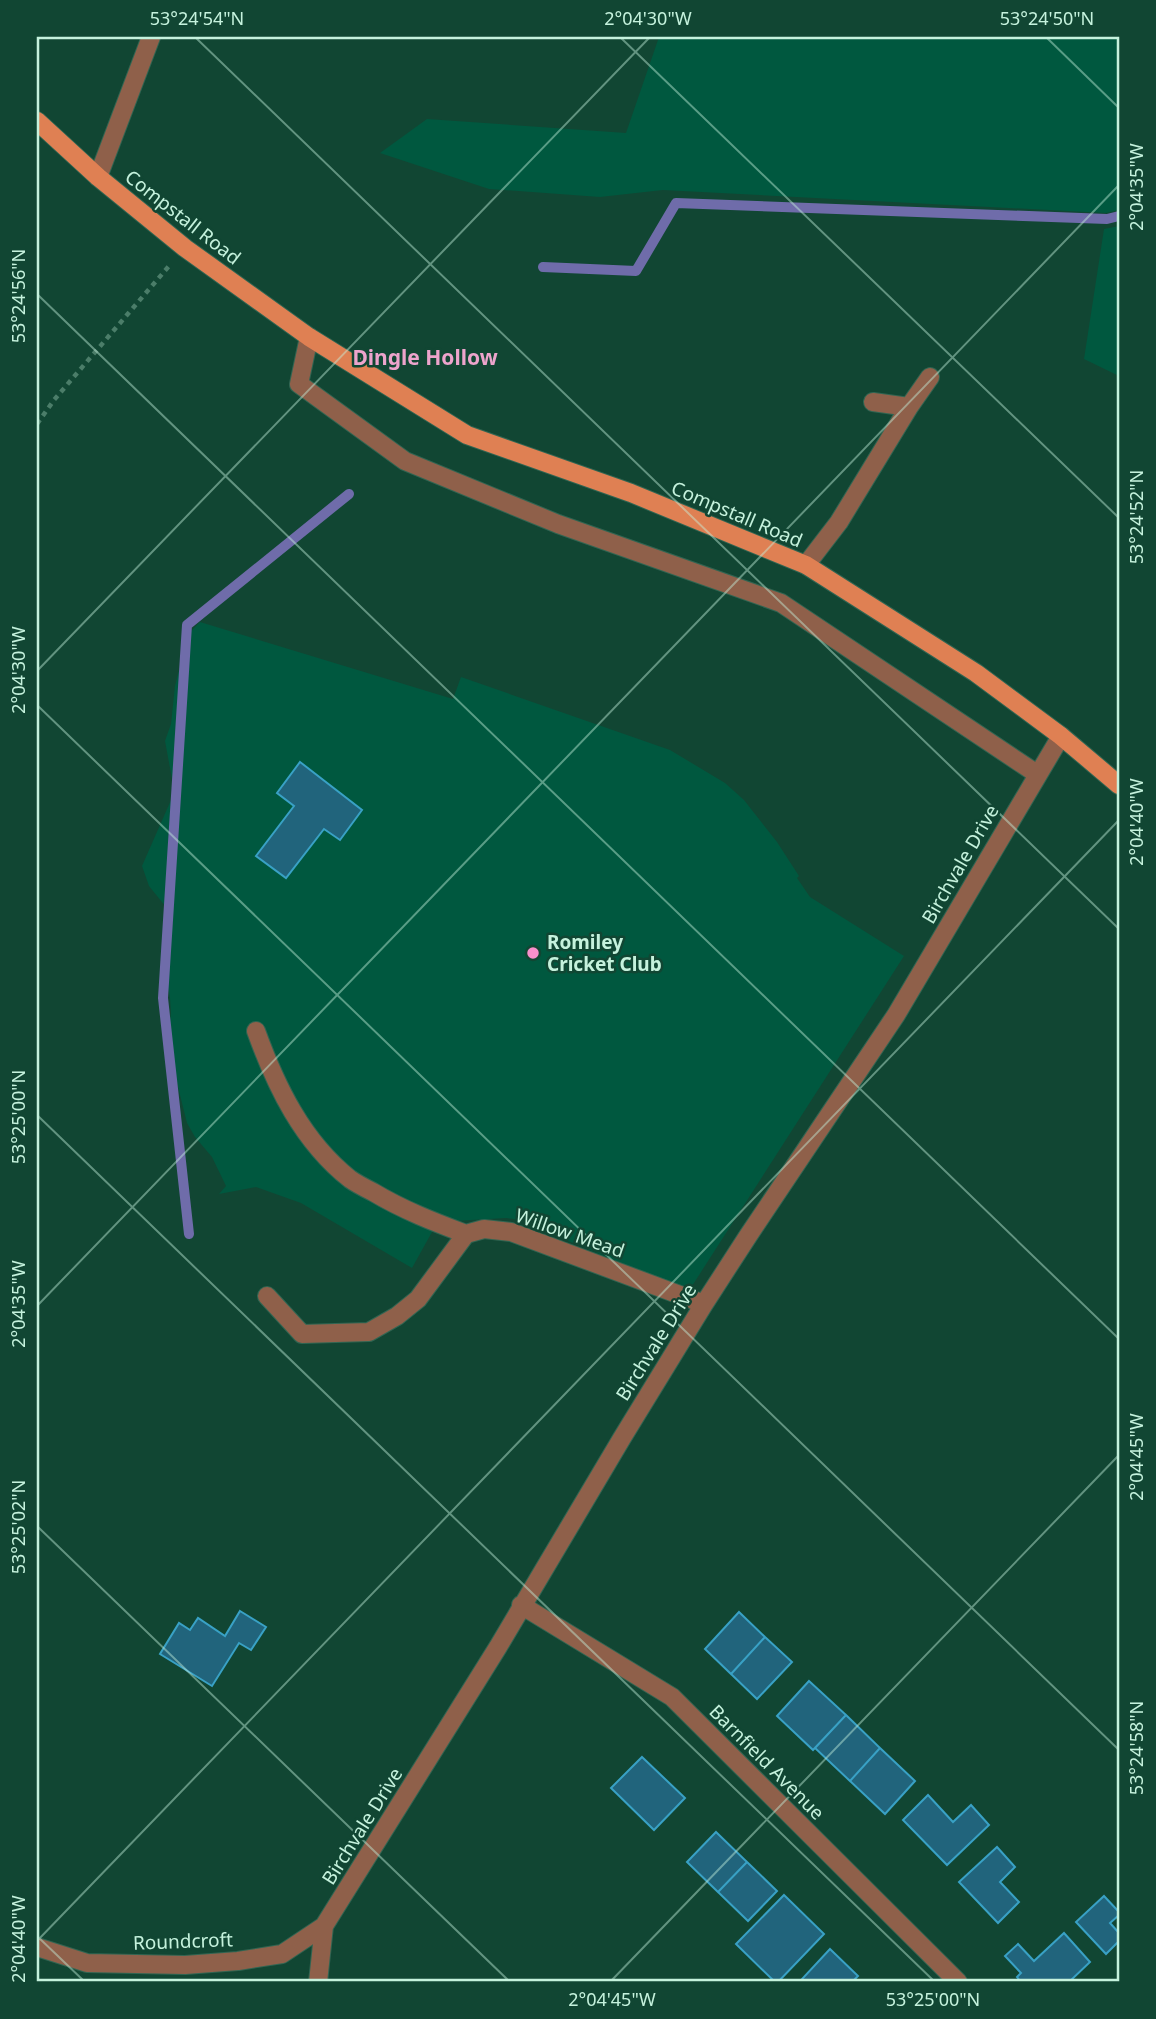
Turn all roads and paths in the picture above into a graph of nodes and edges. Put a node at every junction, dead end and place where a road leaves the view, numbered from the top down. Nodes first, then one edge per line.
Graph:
1 (151, 37) edge
2 (37, 121) edge
3 (98, 177) junction
4 (185, 248) junction
5 (309, 337) junction
6 (930, 377) dead end
7 (873, 402) dead end
8 (909, 407) junction
9 (37, 424) edge
10 (806, 565) junction
11 (1061, 736) junction
12 (1037, 774) junction
13 (1119, 785) edge
14 (256, 1031) dead end
15 (466, 1234) junction
16 (267, 1296) dead end
17 (704, 1304) junction
18 (521, 1605) junction
19 (324, 1926) junction
20 (37, 1947) edge
21 (318, 1982) edge
22 (958, 1982) edge

1 - 3 street
2 - 3 main road, Compstall Road
3 - 4 main road, Compstall Road
4 - 5 main road, Compstall Road
4 - 9 path
5 - 10 main road, Compstall Road
5 - 12 street
6 - 8 street
7 - 8 street
8 - 10 street
10 - 11 main road, Compstall Road
11 - 12 street, Birchvale Drive
11 - 13 main road, Compstall Road
12 - 17 street, Birchvale Drive
14 - 15 street
15 - 16 street
15 - 17 street, Willow Mead
17 - 18 street, Birchvale Drive
18 - 19 street, Birchvale Drive
18 - 22 street, Barnfield Avenue
19 - 20 street, Roundcroft
19 - 21 street, Birchvale Drive

